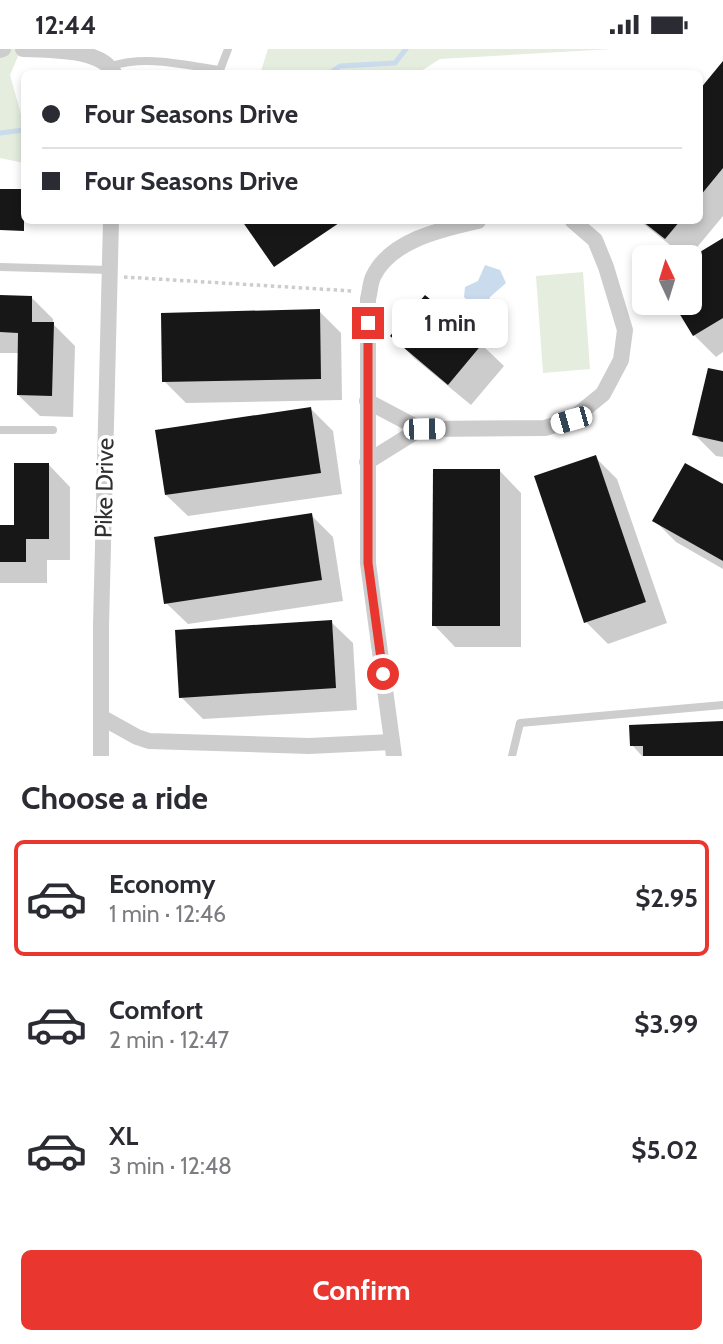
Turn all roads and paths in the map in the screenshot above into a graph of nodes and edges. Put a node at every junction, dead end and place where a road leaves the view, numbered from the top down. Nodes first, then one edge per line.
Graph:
1 (23, 49) edge
2 (228, 49) edge
3 (106, 61) edge
4 (111, 224) edge
5 (467, 224) edge
6 (576, 224) edge
7 (0, 267) edge
8 (110, 270) junction
9 (369, 293) junction
10 (367, 401) junction
11 (420, 429) junction
12 (0, 430) edge
13 (53, 430) dead end
14 (367, 462) junction
15 (723, 705) edge
16 (101, 717) junction
17 (218, 749) edge
18 (393, 749) edge
19 (101, 756) edge
20 (512, 756) edge

1 - 3 street
2 - 3 lane
4 - 8 street, Pike Drive
5 - 9 street
6 - 11 street
7 - 8 lane
8 - 9 path
8 - 16 street, Pike Drive
9 - 10 street
10 - 11 street
10 - 14 street
11 - 14 street
12 - 13 lane
14 - 18 street
15 - 20 lane
16 - 17 street
16 - 19 street, Pike Drive
17 - 18 street

